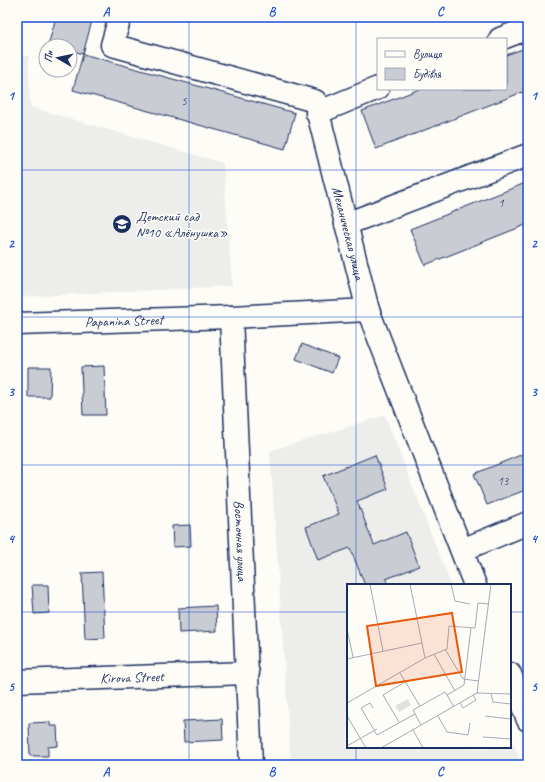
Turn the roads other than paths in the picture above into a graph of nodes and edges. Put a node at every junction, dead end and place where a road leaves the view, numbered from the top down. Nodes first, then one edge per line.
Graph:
1 (120, 17) edge
2 (528, 28) edge
3 (503, 38) edge
4 (377, 88) edge
5 (317, 113) junction
6 (528, 155) edge
7 (346, 224) junction
8 (368, 310) junction
9 (231, 317) junction
10 (17, 324) edge
11 (528, 523) edge
12 (462, 550) junction
13 (475, 584) edge
14 (248, 673) junction
15 (511, 677) edge
16 (17, 681) edge
17 (528, 720) edge
18 (251, 765) edge

1 - 5 street, Механическая улица
2 - 3 street
4 - 5 street
5 - 7 street, Механическая улица
6 - 7 street
7 - 8 street, Механическая улица
8 - 9 street, Papanina Street
8 - 12 street, Механическая улица
9 - 10 street, Papanina Street
9 - 14 street, Восточная улица
11 - 12 street
12 - 13 street, Механическая улица
14 - 16 street, Kirova Street
14 - 18 street, Восточная улица
15 - 17 street

